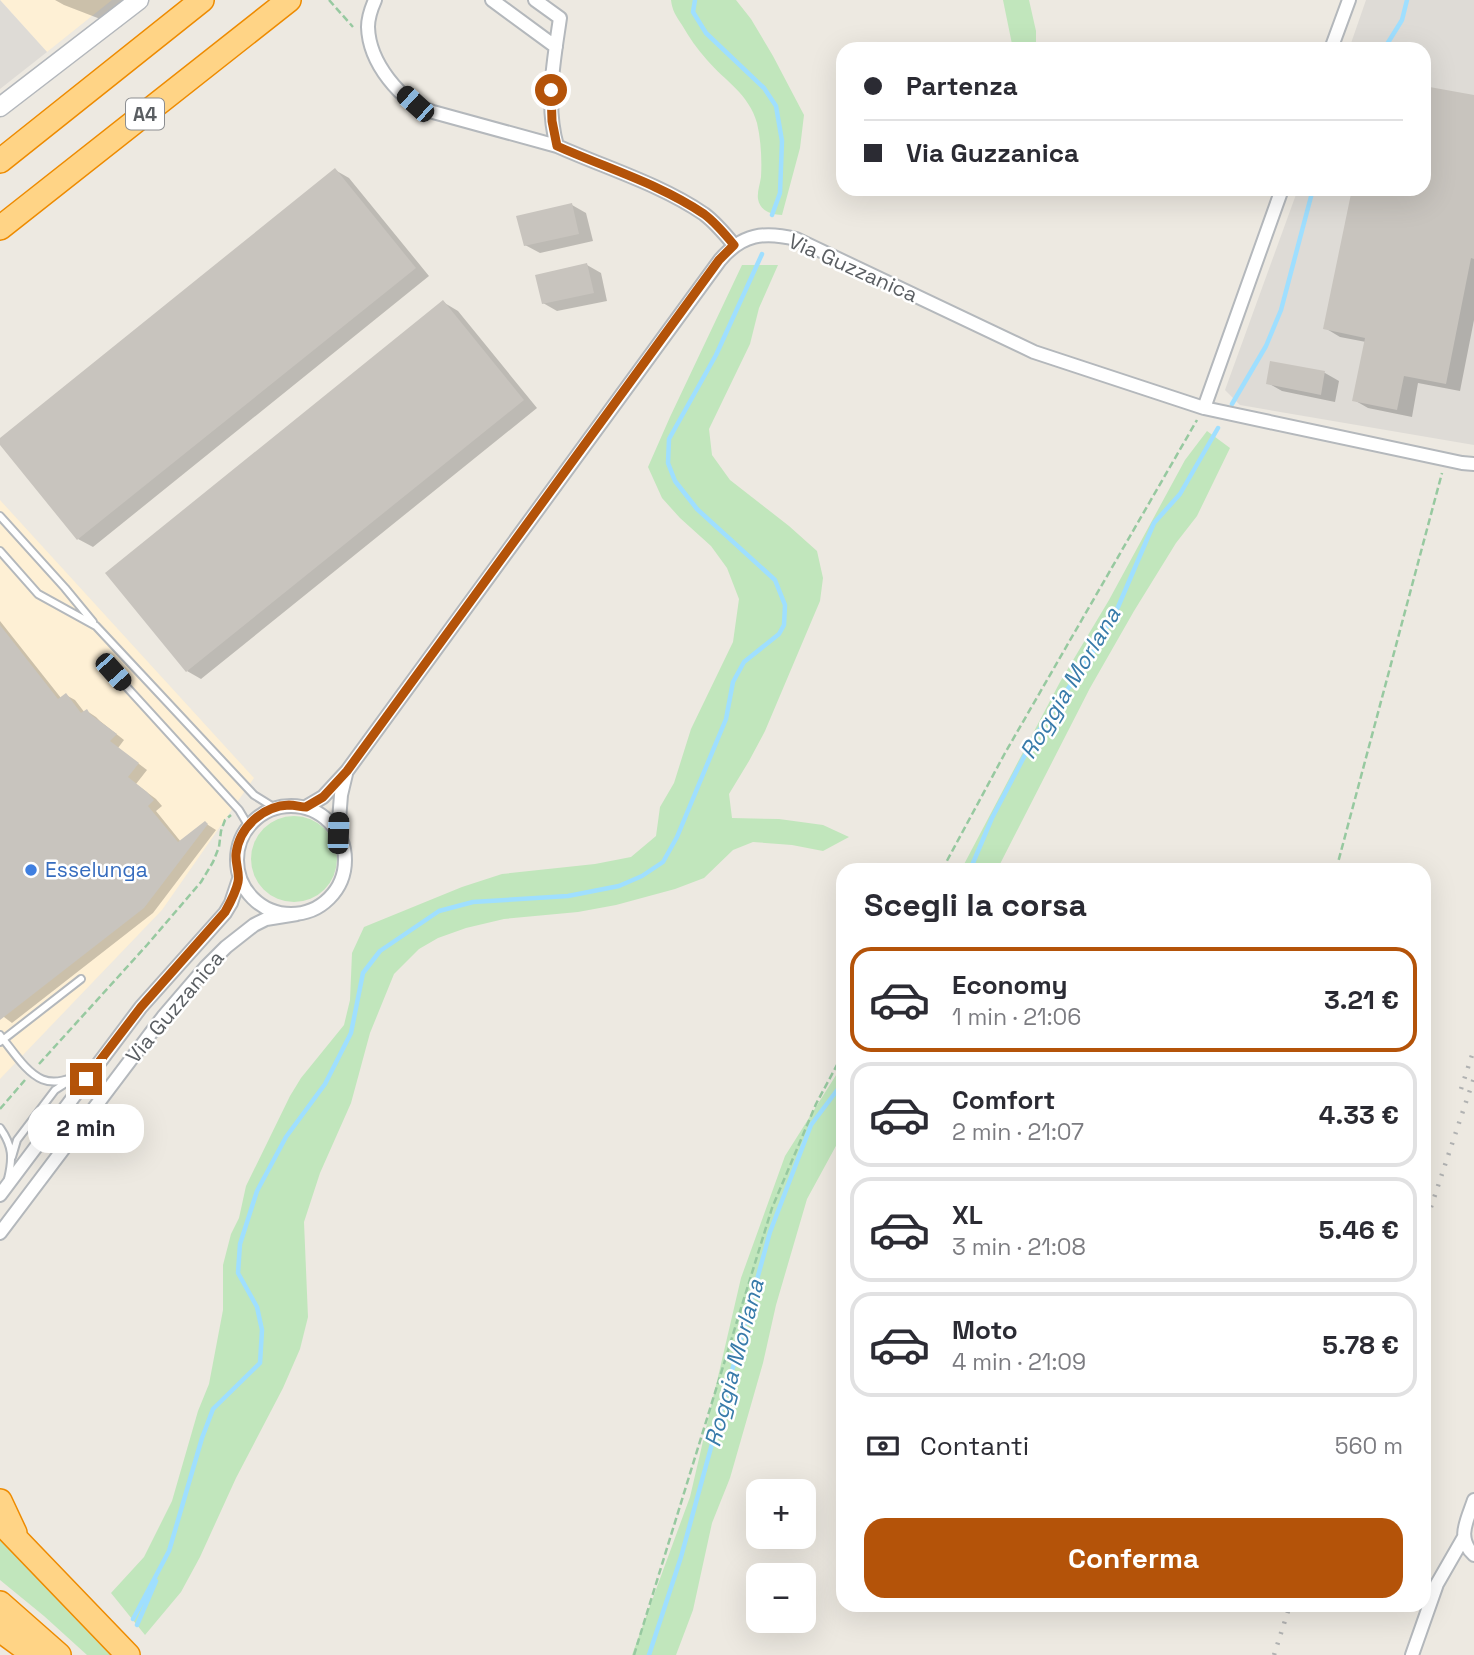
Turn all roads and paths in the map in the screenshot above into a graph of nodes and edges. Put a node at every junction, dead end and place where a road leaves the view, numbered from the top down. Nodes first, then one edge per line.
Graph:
1 (139, 0) edge
2 (202, 0) edge
3 (289, 0) edge
4 (329, 0) edge
5 (375, 0) edge
6 (492, 0) edge
7 (535, 0) edge
8 (1349, 0) edge
9 (369, 37) junction
10 (1334, 42) edge
11 (556, 47) junction
12 (0, 107) edge
13 (557, 146) junction
14 (0, 161) edge
15 (1280, 196) edge
16 (0, 228) edge
17 (734, 245) junction
18 (1204, 408) junction
19 (1445, 459) junction
20 (1474, 464) edge
21 (0, 516) edge
22 (0, 551) edge
23 (96, 626) junction
24 (113, 672) dead end
25 (347, 771) junction
26 (306, 807) junction
27 (275, 808) junction
28 (239, 810) junction
29 (248, 825) junction
30 (338, 833) junction
31 (946, 863) edge
32 (1337, 863) edge
33 (239, 879) junction
34 (297, 914) junction
35 (81, 979) dead end
36 (119, 1036) junction
37 (1, 1039) edge
38 (836, 1067) edge
39 (31, 1073) junction
40 (74, 1078) junction
41 (0, 1109) edge
42 (0, 1128) edge
43 (12, 1157) junction
44 (3, 1191) edge
45 (0, 1233) edge
46 (1474, 1500) edge
47 (0, 1501) edge
48 (0, 1522) edge
49 (1464, 1537) junction
50 (19, 1543) junction
51 (1474, 1555) edge
52 (1431, 1601) edge
53 (0, 1603) edge
54 (1427, 1612) edge
55 (0, 1630) edge
56 (34, 1655) edge
57 (59, 1655) edge
58 (128, 1655) edge
59 (634, 1655) edge
60 (1412, 1655) edge

1 - 12 street
2 - 14 highway, A4
3 - 16 highway, A4
4 - 9 path
5 - 9 street
6 - 11 street
7 - 11 street
8 - 10 street
9 - 13 street
11 - 13 street
13 - 17 street
15 - 18 street
17 - 18 street, Via Guzzanica
17 - 25 street, Via Guzzanica
18 - 19 street, Via Guzzanica
18 - 31 path
19 - 20 street, Via Guzzanica
19 - 32 path
21 - 23 lane
22 - 23 lane
23 - 27 lane
24 - 28 lane
25 - 26 street, Via Guzzanica
25 - 30 street, Via Guzzanica
26 - 27 street
26 - 30 street
27 - 29 street
28 - 29 lane
28 - 39 path
29 - 33 street, Via Guzzanica
30 - 34 street, Via Guzzanica
33 - 34 street
33 - 36 street, Via Guzzanica
34 - 45 street, Via Guzzanica
35 - 37 lane
36 - 40 lane
36 - 44 street, Via Guzzanica
37 - 39 lane
38 - 59 path
39 - 40 lane
39 - 41 path
40 - 43 lane
42 - 43 lane
43 - 44 lane
46 - 49 street
47 - 50 highway
48 - 50 highway
49 - 51 street
49 - 52 street
50 - 58 highway
53 - 57 highway
54 - 60 street
55 - 56 highway

